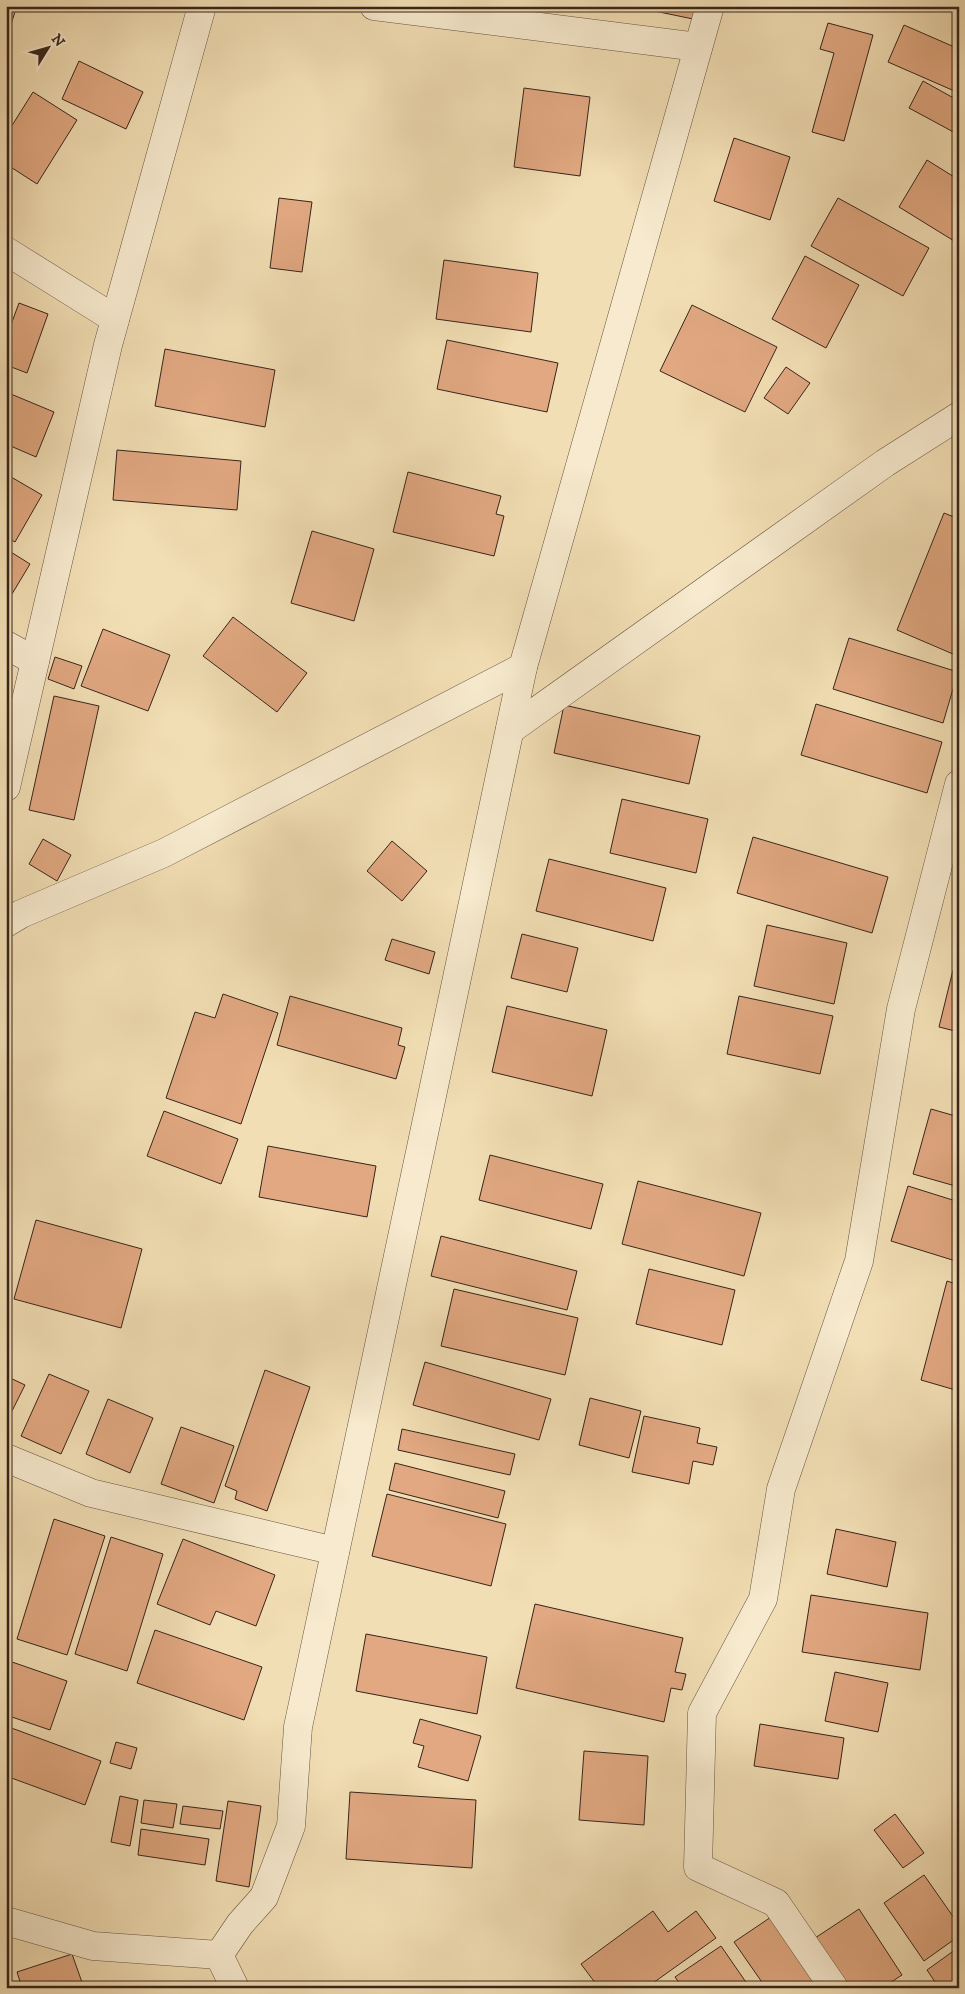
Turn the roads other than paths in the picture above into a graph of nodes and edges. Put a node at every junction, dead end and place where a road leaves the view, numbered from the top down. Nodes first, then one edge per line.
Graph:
1 (202, 6) edge
2 (374, 6) edge
3 (710, 6) edge
4 (698, 48) junction
5 (6, 251) edge
6 (115, 319) junction
7 (959, 416) edge
8 (6, 645) edge
9 (35, 661) junction
10 (523, 667) junction
11 (510, 730) junction
12 (959, 784) edge
13 (6, 787) edge
14 (6, 923) edge
15 (6, 1458) edge
16 (335, 1551) junction
17 (6, 1921) edge
18 (219, 1955) junction
19 (235, 1988) edge
20 (834, 1988) edge

1 - 6 street
2 - 4 street
3 - 4 street
4 - 10 street
5 - 6 street
6 - 9 street
7 - 11 street
8 - 9 street
9 - 13 street
10 - 11 street
10 - 14 street
11 - 16 street
12 - 20 street
15 - 16 street
16 - 18 street
17 - 18 street
18 - 19 street

